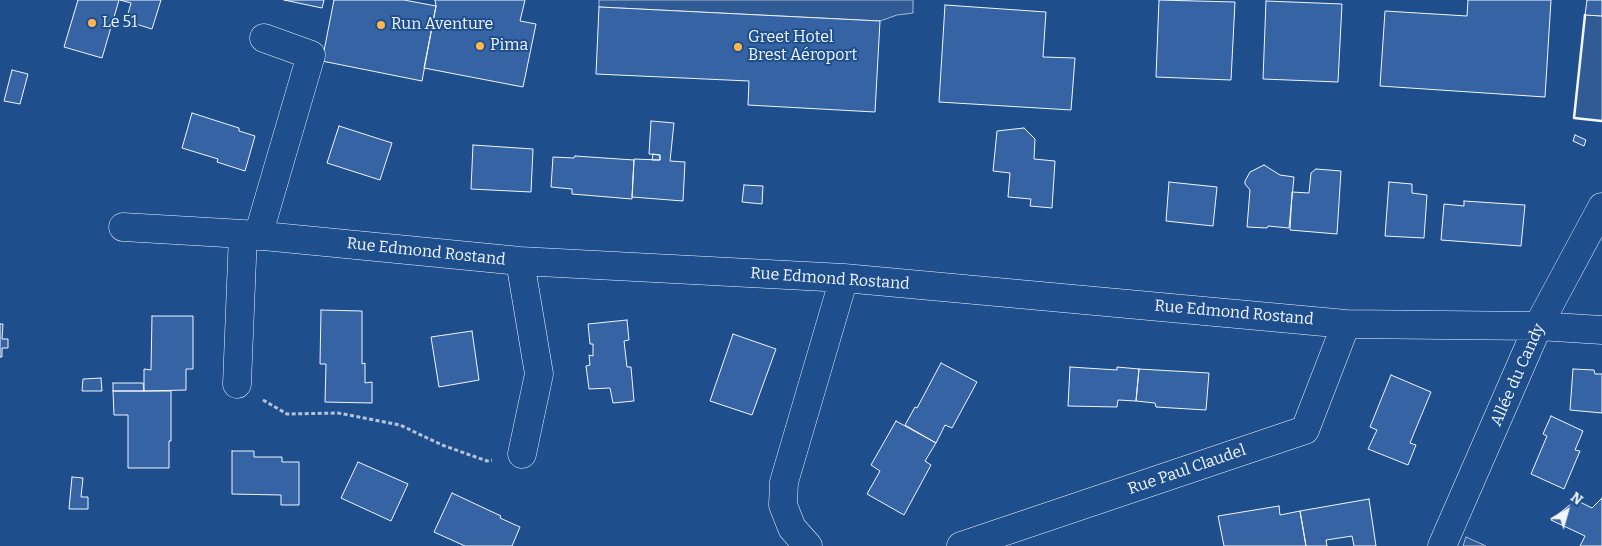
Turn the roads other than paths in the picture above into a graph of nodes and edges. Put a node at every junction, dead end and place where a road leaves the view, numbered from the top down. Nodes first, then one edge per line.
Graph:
1 (264, 38) dead end
2 (1602, 208) edge
3 (122, 227) dead end
4 (251, 235) junction
5 (520, 262) junction
6 (844, 278) junction
7 (1346, 324) junction
8 (1538, 326) junction
9 (1602, 330) edge
10 (237, 384) road end
11 (522, 454) road end
12 (808, 546) edge
13 (961, 546) edge
14 (1442, 546) edge

1 - 4 street
2 - 8 street, Allée du Candy
3 - 4 street, Rue Edmond Rostand
4 - 5 street, Rue Edmond Rostand
4 - 10 street
5 - 6 street, Rue Edmond Rostand
5 - 11 street
6 - 7 street, Rue Edmond Rostand
6 - 12 street
7 - 8 street, Rue Edmond Rostand
7 - 13 street, Rue Paul Claudel
8 - 9 street, Rue Edmond Rostand
8 - 14 street, Allée du Candy

